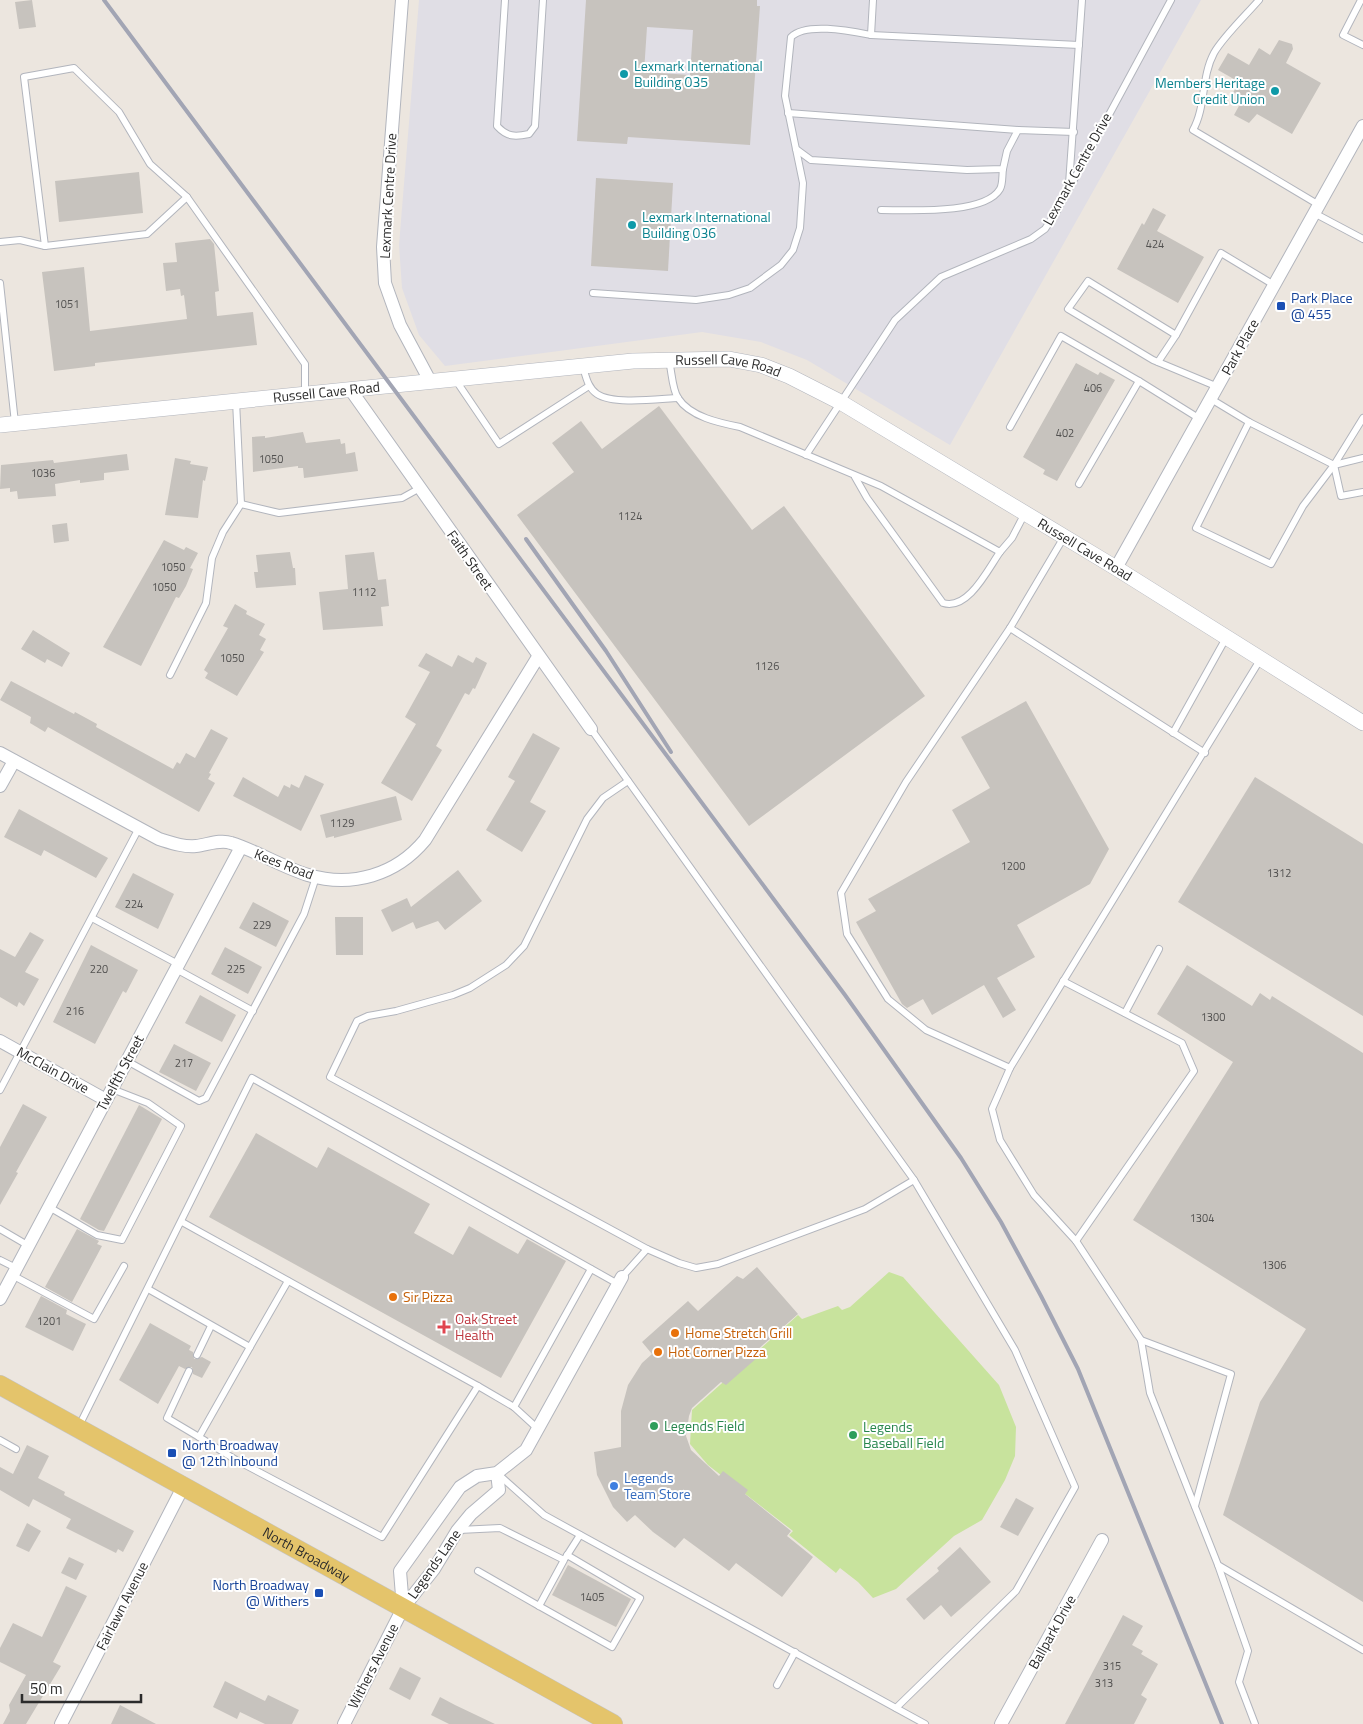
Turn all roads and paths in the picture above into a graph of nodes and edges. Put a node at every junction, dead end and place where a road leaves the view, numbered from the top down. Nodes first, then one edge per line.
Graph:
1 (402, 0) edge
2 (505, 0) edge
3 (544, 0) edge
4 (873, 0) edge
5 (1082, 0) edge
6 (1171, 0) edge
7 (1259, 0) edge
8 (1361, 0) edge
9 (871, 35) junction
10 (1079, 45) junction
11 (1363, 46) edge
12 (788, 113) junction
13 (1363, 126) edge
14 (1018, 130) junction
15 (1074, 132) junction
16 (796, 149) junction
17 (1002, 169) junction
18 (1068, 188) junction
19 (187, 197) junction
20 (1316, 209) junction
21 (881, 210) dead end
22 (1363, 239) edge
23 (0, 242) edge
24 (45, 246) junction
25 (0, 283) edge
26 (1274, 285) junction
27 (593, 293) dead end
28 (1176, 335) junction
29 (669, 360) junction
30 (1158, 362) junction
31 (583, 366) junction
32 (454, 378) junction
33 (430, 381) junction
34 (1138, 381) junction
35 (590, 386) junction
36 (1218, 387) junction
37 (350, 389) junction
38 (305, 393) junction
39 (678, 398) junction
40 (1211, 399) junction
41 (236, 400) junction
42 (842, 403) junction
43 (1363, 418) edge
44 (1200, 419) junction
45 (1248, 422) junction
46 (8, 424) edge
47 (1010, 427) dead end
48 (806, 455) junction
49 (1363, 458) edge
50 (1334, 465) junction
51 (854, 477) junction
52 (1079, 484) dead end
53 (420, 488) junction
54 (1363, 492) edge
55 (241, 504) junction
56 (1025, 513) junction
57 (1064, 537) junction
58 (1000, 552) junction
59 (1116, 568) junction
60 (1010, 628) junction
61 (1226, 637) junction
62 (538, 657) junction
63 (1261, 659) junction
64 (170, 675) dead end
65 (1363, 722) edge
66 (591, 729) joint
67 (1173, 733) junction
68 (0, 753) edge
69 (1205, 753) junction
70 (14, 761) junction
71 (628, 781) junction
72 (0, 786) edge
73 (139, 828) junction
74 (241, 847) junction
75 (316, 877) junction
76 (92, 918) junction
77 (1159, 949) dead end
78 (177, 967) junction
79 (1063, 981) junction
80 (253, 1011) junction
81 (1125, 1013) junction
82 (0, 1040) edge
83 (21, 1052) junction
84 (127, 1061) junction
85 (1010, 1068) junction
86 (0, 1090) edge
87 (109, 1094) junction
88 (914, 1180) junction
89 (49, 1206) junction
90 (182, 1222) junction
91 (0, 1229) edge
92 (1076, 1241) junction
93 (30, 1246) junction
94 (647, 1250) junction
95 (0, 1260) edge
96 (124, 1266) dead end
97 (591, 1269) junction
98 (14, 1272) junction
99 (288, 1281) junction
100 (620, 1281) junction
101 (148, 1290) junction
102 (0, 1299) edge
103 (211, 1326) junction
104 (1141, 1340) junction
105 (250, 1347) junction
106 (197, 1355) dead end
107 (189, 1371) dead end
108 (0, 1386) edge
109 (478, 1386) junction
110 (514, 1407) junction
111 (77, 1429) junction
112 (538, 1429) junction
113 (199, 1437) junction
114 (0, 1440) edge
115 (16, 1449) dead end
116 (497, 1473) junction
117 (183, 1488) junction
118 (1195, 1506) junction
119 (457, 1530) junction
120 (580, 1535) junction
121 (1102, 1540) dead end
122 (566, 1558) junction
123 (1218, 1565) junction
124 (478, 1571) dead end
125 (539, 1606) junction
126 (403, 1608) junction
127 (1363, 1650) edge
128 (795, 1652) junction
129 (778, 1685) dead end
130 (896, 1708) junction
131 (62, 1724) edge
132 (344, 1724) edge
133 (612, 1724) edge
134 (926, 1724) edge
135 (1001, 1724) edge
136 (1255, 1724) edge

1 - 33 street, Lexmark Centre Drive
2 - 3 lane
4 - 9 lane
5 - 10 lane
6 - 18 lane, Lexmark Centre Drive
7 - 20 lane
8 - 11 lane
9 - 10 lane
9 - 12 lane
10 - 15 lane
12 - 14 lane
12 - 16 lane
13 - 20 street, Park Place
14 - 15 lane
14 - 17 lane
15 - 18 lane
16 - 17 lane
16 - 27 lane
17 - 21 lane
18 - 42 lane, Lexmark Centre Drive
19 - 24 lane
19 - 24 lane
19 - 38 lane
20 - 22 lane
20 - 26 street, Park Place
23 - 24 lane
25 - 46 lane
26 - 28 lane
26 - 36 street, Park Place
28 - 30 lane
28 - 30 lane
29 - 31 street, Russell Cave Road
29 - 39 lane
29 - 42 street, Russell Cave Road
30 - 36 lane
31 - 32 street, Russell Cave Road
31 - 35 lane
32 - 33 street, Russell Cave Road
32 - 35 lane
33 - 37 street, Russell Cave Road
34 - 44 lane
34 - 47 lane
34 - 52 lane
35 - 39 lane
36 - 40 street, Park Place
37 - 38 street, Russell Cave Road
37 - 53 street, Faith Street
38 - 41 street, Russell Cave Road
39 - 48 lane
40 - 44 street, Park Place
40 - 45 lane
41 - 46 street, Russell Cave Road
41 - 55 lane
42 - 48 lane, Lexmark Centre Drive
42 - 56 street, Russell Cave Road
43 - 50 lane
44 - 59 street, Park Place
45 - 50 lane
45 - 50 lane
48 - 51 lane
49 - 50 lane
50 - 54 lane
51 - 58 lane
51 - 58 lane
53 - 55 lane
53 - 62 street, Faith Street
55 - 64 lane
56 - 57 street, Russell Cave Road
56 - 58 lane
57 - 59 street, Russell Cave Road
57 - 60 lane
59 - 61 street, Russell Cave Road
60 - 67 lane
60 - 85 lane
61 - 63 street, Russell Cave Road
61 - 67 lane
62 - 66 street, Faith Street
62 - 75 street, Kees Road
63 - 65 street, Russell Cave Road
63 - 69 lane
66 - 71 lane
67 - 69 lane
68 - 70 street, Kees Road
69 - 79 lane
70 - 72 street
70 - 73 street, Kees Road
71 - 88 lane
71 - 94 lane
73 - 74 street, Kees Road
73 - 76 lane
74 - 75 street, Kees Road
74 - 78 street, Twelfth Street
75 - 80 lane
76 - 78 lane
76 - 83 lane
77 - 81 lane
78 - 80 lane
78 - 84 street, Twelfth Street
79 - 81 lane
79 - 85 lane
80 - 84 lane
81 - 92 lane
82 - 83 street, McClain Drive
83 - 86 lane
83 - 87 street, McClain Drive
84 - 87 street, Twelfth Street
85 - 92 lane
87 - 89 street, Twelfth Street
87 - 89 lane
88 - 94 lane
88 - 130 lane
89 - 93 street, Twelfth Street
90 - 97 lane
90 - 99 lane
90 - 101 lane
91 - 93 lane
92 - 104 lane
93 - 98 street, Twelfth Street
94 - 100 lane
95 - 98 lane
96 - 98 lane
97 - 100 lane
97 - 110 lane
98 - 102 street, Twelfth Street
99 - 105 lane
99 - 109 lane
100 - 112 street, Legends Lane
101 - 103 lane
101 - 111 lane
103 - 105 lane
103 - 106 lane
104 - 118 lane
104 - 118 lane
105 - 113 lane
107 - 113 lane
108 - 111 main road, North Broadway
109 - 110 lane
109 - 113 lane
110 - 112 lane
111 - 117 main road, North Broadway
112 - 116 street, Legends Lane
114 - 115 lane
116 - 119 street, Legends Lane
116 - 120 lane
116 - 126 street, Legends Lane
117 - 126 main road, North Broadway
117 - 131 street, Fairlawn Avenue
118 - 123 lane
119 - 122 lane
119 - 126 street, Legends Lane
120 - 122 lane
120 - 128 lane
121 - 135 street, Ballpark Drive
122 - 125 lane
122 - 125 lane
123 - 127 lane
123 - 136 lane
124 - 125 lane
126 - 132 street, Withers Avenue
126 - 133 main road, North Broadway
128 - 129 lane
128 - 130 lane
130 - 134 lane

